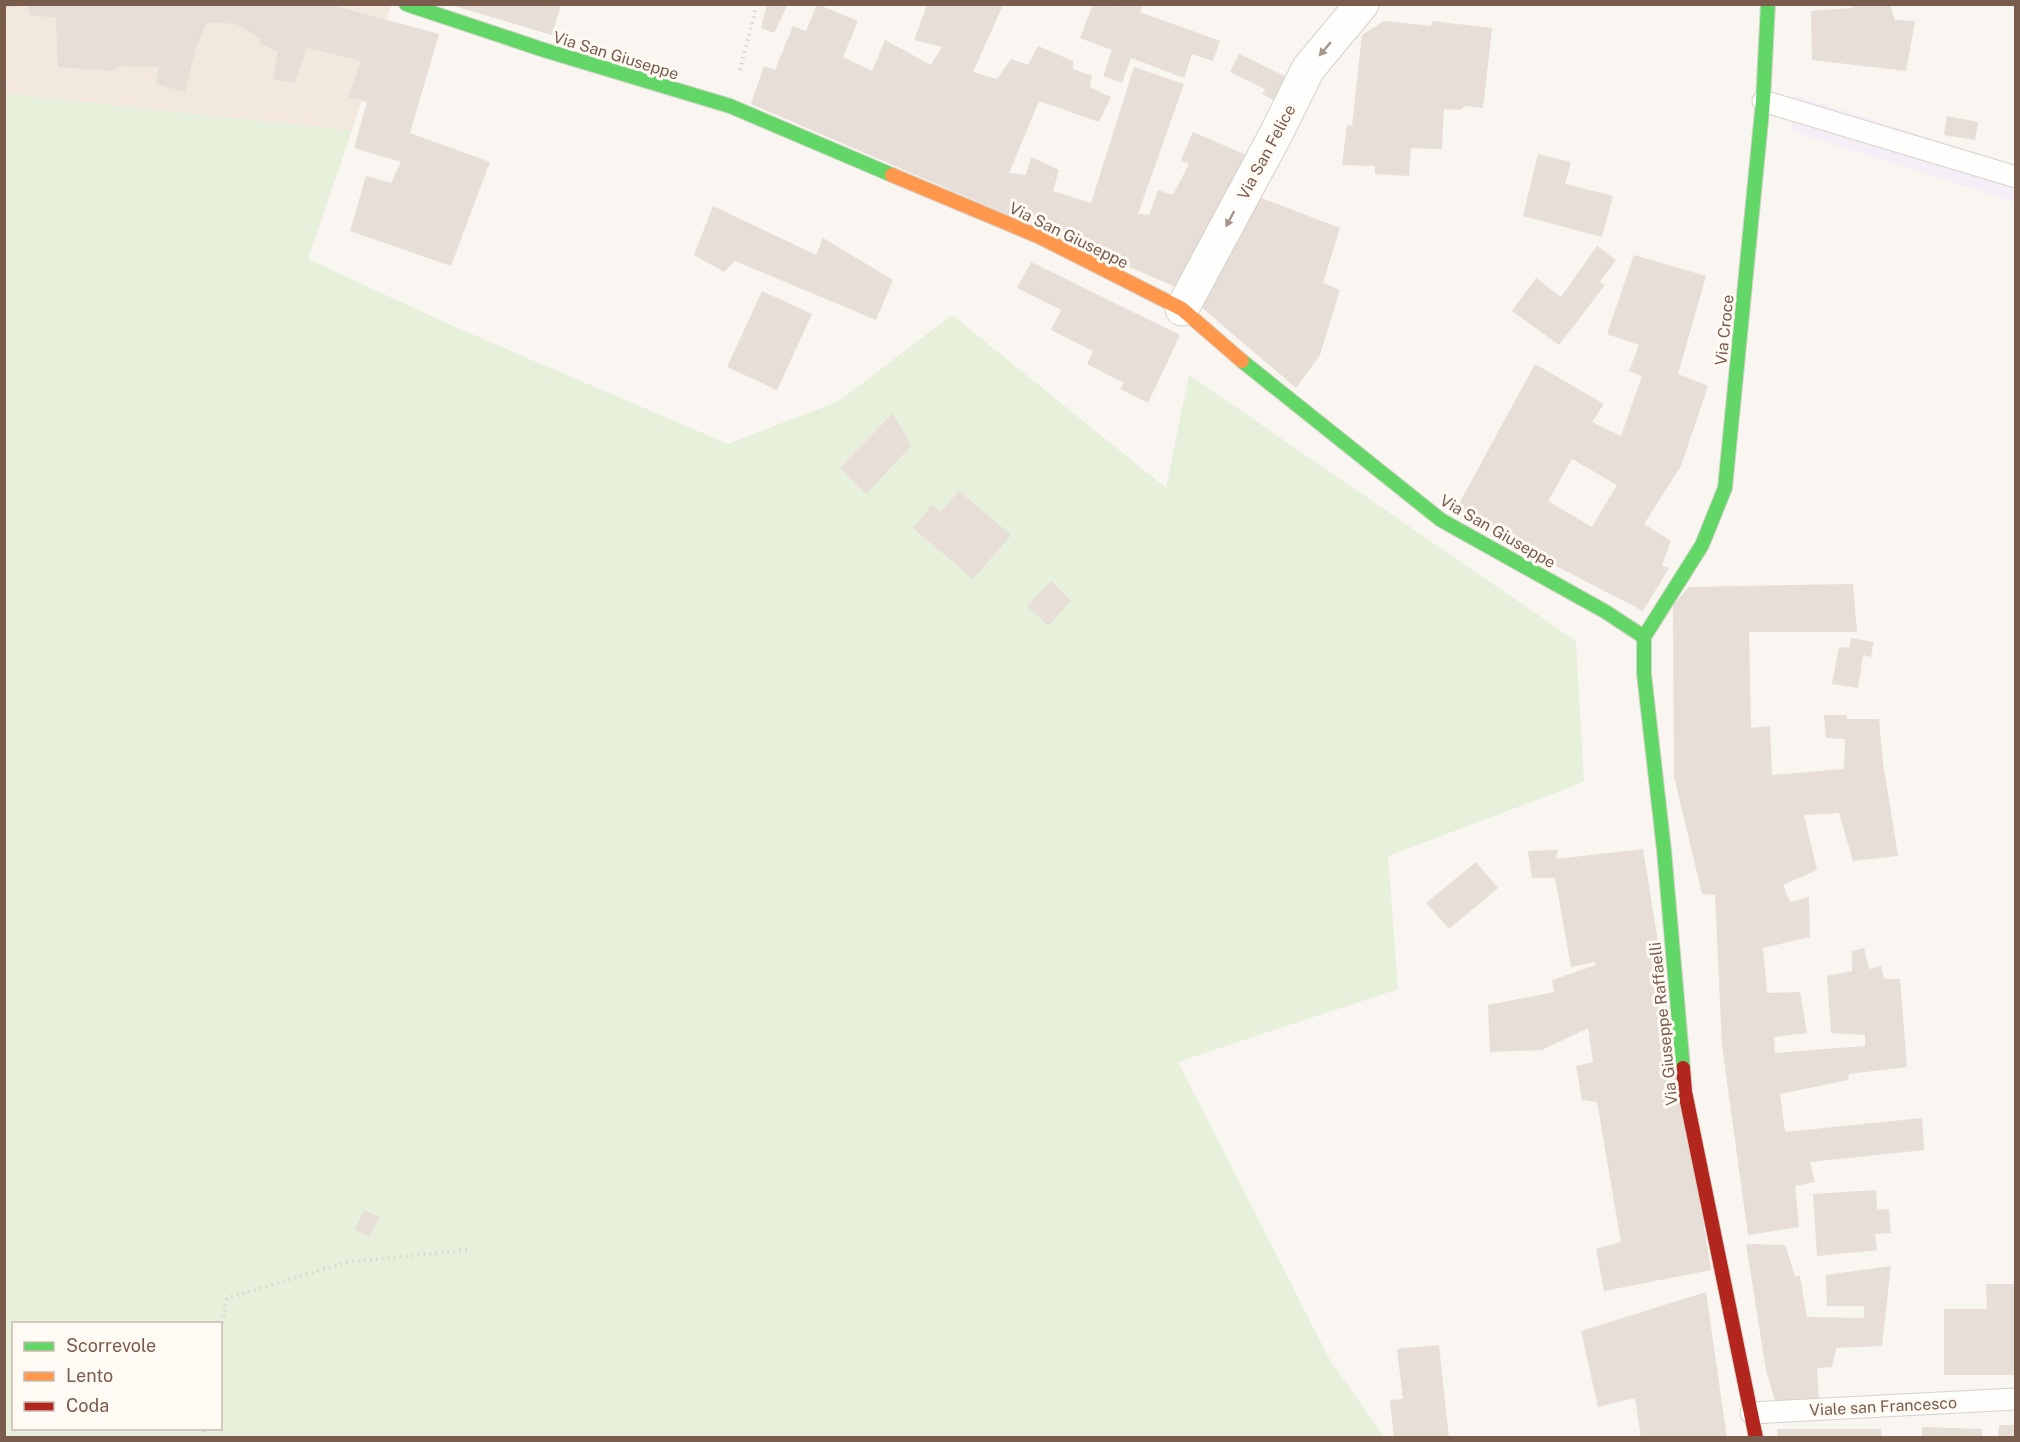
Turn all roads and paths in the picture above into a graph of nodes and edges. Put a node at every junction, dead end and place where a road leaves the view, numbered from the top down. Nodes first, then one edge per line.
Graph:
1 (406, 4) edge
2 (757, 4) edge
3 (1362, 4) edge
4 (1767, 4) edge
5 (1763, 100) junction
6 (730, 106) junction
7 (2016, 177) edge
8 (1182, 309) junction
9 (1644, 637) junction
10 (467, 1250) dead end
11 (222, 1324) edge
12 (2016, 1400) edge
13 (1751, 1413) junction
14 (1756, 1437) edge

1 - 6 street, Via San Giuseppe
2 - 6 path
3 -> 8 street, Via San Felice
4 - 5 street, Via Croce
5 - 7 lane
5 - 9 street, Via Croce
6 - 8 street, Via San Giuseppe
8 - 9 street, Via San Giuseppe
9 - 13 street, Via Giuseppe Raffaelli
10 - 11 path
12 - 13 lane, Viale san Francesco
13 - 14 street, Via Giuseppe Raffaelli

